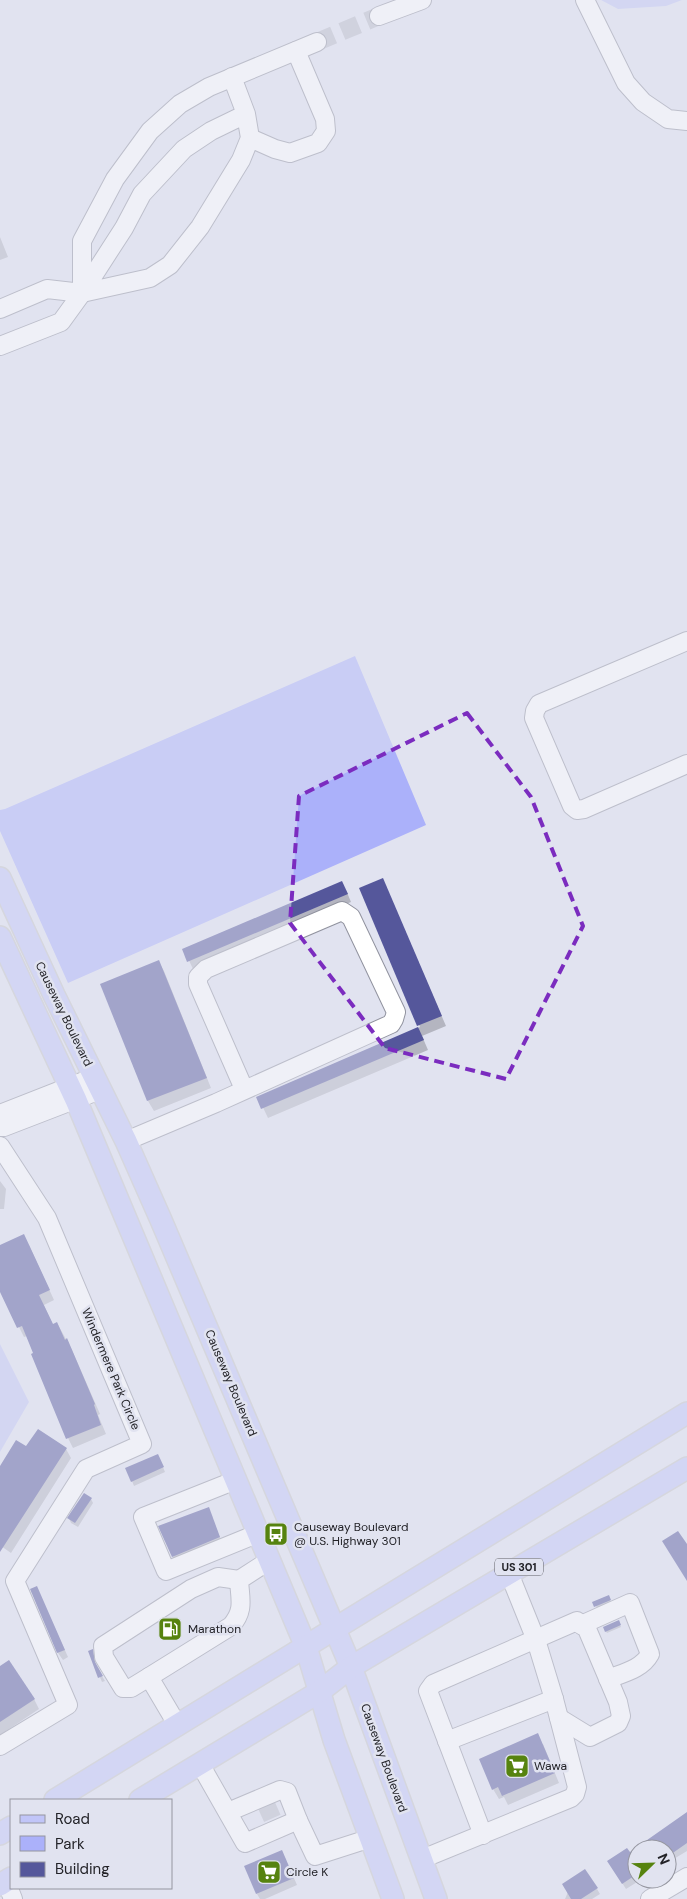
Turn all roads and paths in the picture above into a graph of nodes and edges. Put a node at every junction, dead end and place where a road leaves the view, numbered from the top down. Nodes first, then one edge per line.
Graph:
1 (422, 0) edge
2 (588, 1) edge
3 (379, 16) tunnel mouth
4 (317, 42) tunnel mouth
5 (296, 51) junction
6 (232, 77) junction
7 (246, 114) junction
8 (687, 121) edge
9 (250, 138) junction
10 (82, 293) junction
11 (0, 309) edge
12 (0, 346) edge
13 (687, 641) edge
14 (687, 764) edge
15 (0, 878) edge
16 (0, 937) edge
17 (97, 1084) junction
18 (244, 1089) junction
19 (73, 1094) junction
20 (0, 1114) edge
21 (0, 1127) edge
22 (126, 1141) junction
23 (0, 1146) edge
24 (687, 1413) edge
25 (687, 1450) edge
26 (685, 1475) edge
27 (236, 1480) junction
28 (259, 1533) junction
29 (270, 1560) junction
30 (509, 1573) junction
31 (239, 1580) junction
32 (581, 1625) junction
33 (335, 1628) junction
34 (536, 1640) junction
35 (306, 1647) junction
36 (351, 1667) junction
37 (148, 1677) junction
38 (608, 1679) junction
39 (320, 1692) junction
40 (554, 1699) junction
41 (559, 1718) junction
42 (178, 1726) junction
43 (447, 1741) junction
44 (0, 1746) edge
45 (200, 1764) junction
46 (57, 1799) edge
47 (142, 1799) edge
48 (228, 1812) junction
49 (298, 1820) junction
50 (483, 1834) junction
51 (371, 1838) junction
52 (422, 1859) junction
53 (687, 1877) edge
54 (393, 1899) edge
55 (436, 1899) edge
56 (650, 1899) edge

1 - 3 street
2 - 8 street
4 - 5 street
5 - 6 street
5 - 9 street
6 - 7 street
6 - 10 street
7 - 9 street
7 - 10 street
9 - 10 street
10 - 11 street
10 - 12 street
13 - 14 street
15 - 17 main road, Causeway Boulevard
16 - 19 main road, Causeway Boulevard
17 - 19 street
17 - 22 main road, Causeway Boulevard
18 - 18 street
18 - 22 street
19 - 20 street
19 - 21 street
19 - 27 main road, Causeway Boulevard
22 - 33 main road, Causeway Boulevard
23 - 44 street, Windermere Park Circle
24 - 33 main road
25 - 26 main road
26 - 30 main road, US 301
27 - 28 main road, Causeway Boulevard
27 - 28 street
28 - 29 main road, Causeway Boulevard
29 - 31 street
29 - 35 main road, Causeway Boulevard
30 - 34 street
30 - 36 main road, US 301
31 - 37 street
31 - 37 street
32 - 34 street
32 - 38 street
32 - 38 street
33 - 35 main road
33 - 36 main road, Causeway Boulevard
34 - 40 street
34 - 43 street
35 - 39 main road, Causeway Boulevard
35 - 42 main road
36 - 39 main road, US 301
36 - 52 main road, Causeway Boulevard
37 - 42 street
38 - 41 street
39 - 45 main road, US 301
39 - 51 main road, Causeway Boulevard
40 - 41 street
40 - 43 street
41 - 50 street
42 - 46 main road
43 - 50 street
45 - 47 main road, US 301
45 - 48 street
48 - 49 street
48 - 49 street
49 - 51 street
50 - 52 street
51 - 54 main road, Causeway Boulevard
52 - 55 main road, Causeway Boulevard
53 - 56 street

